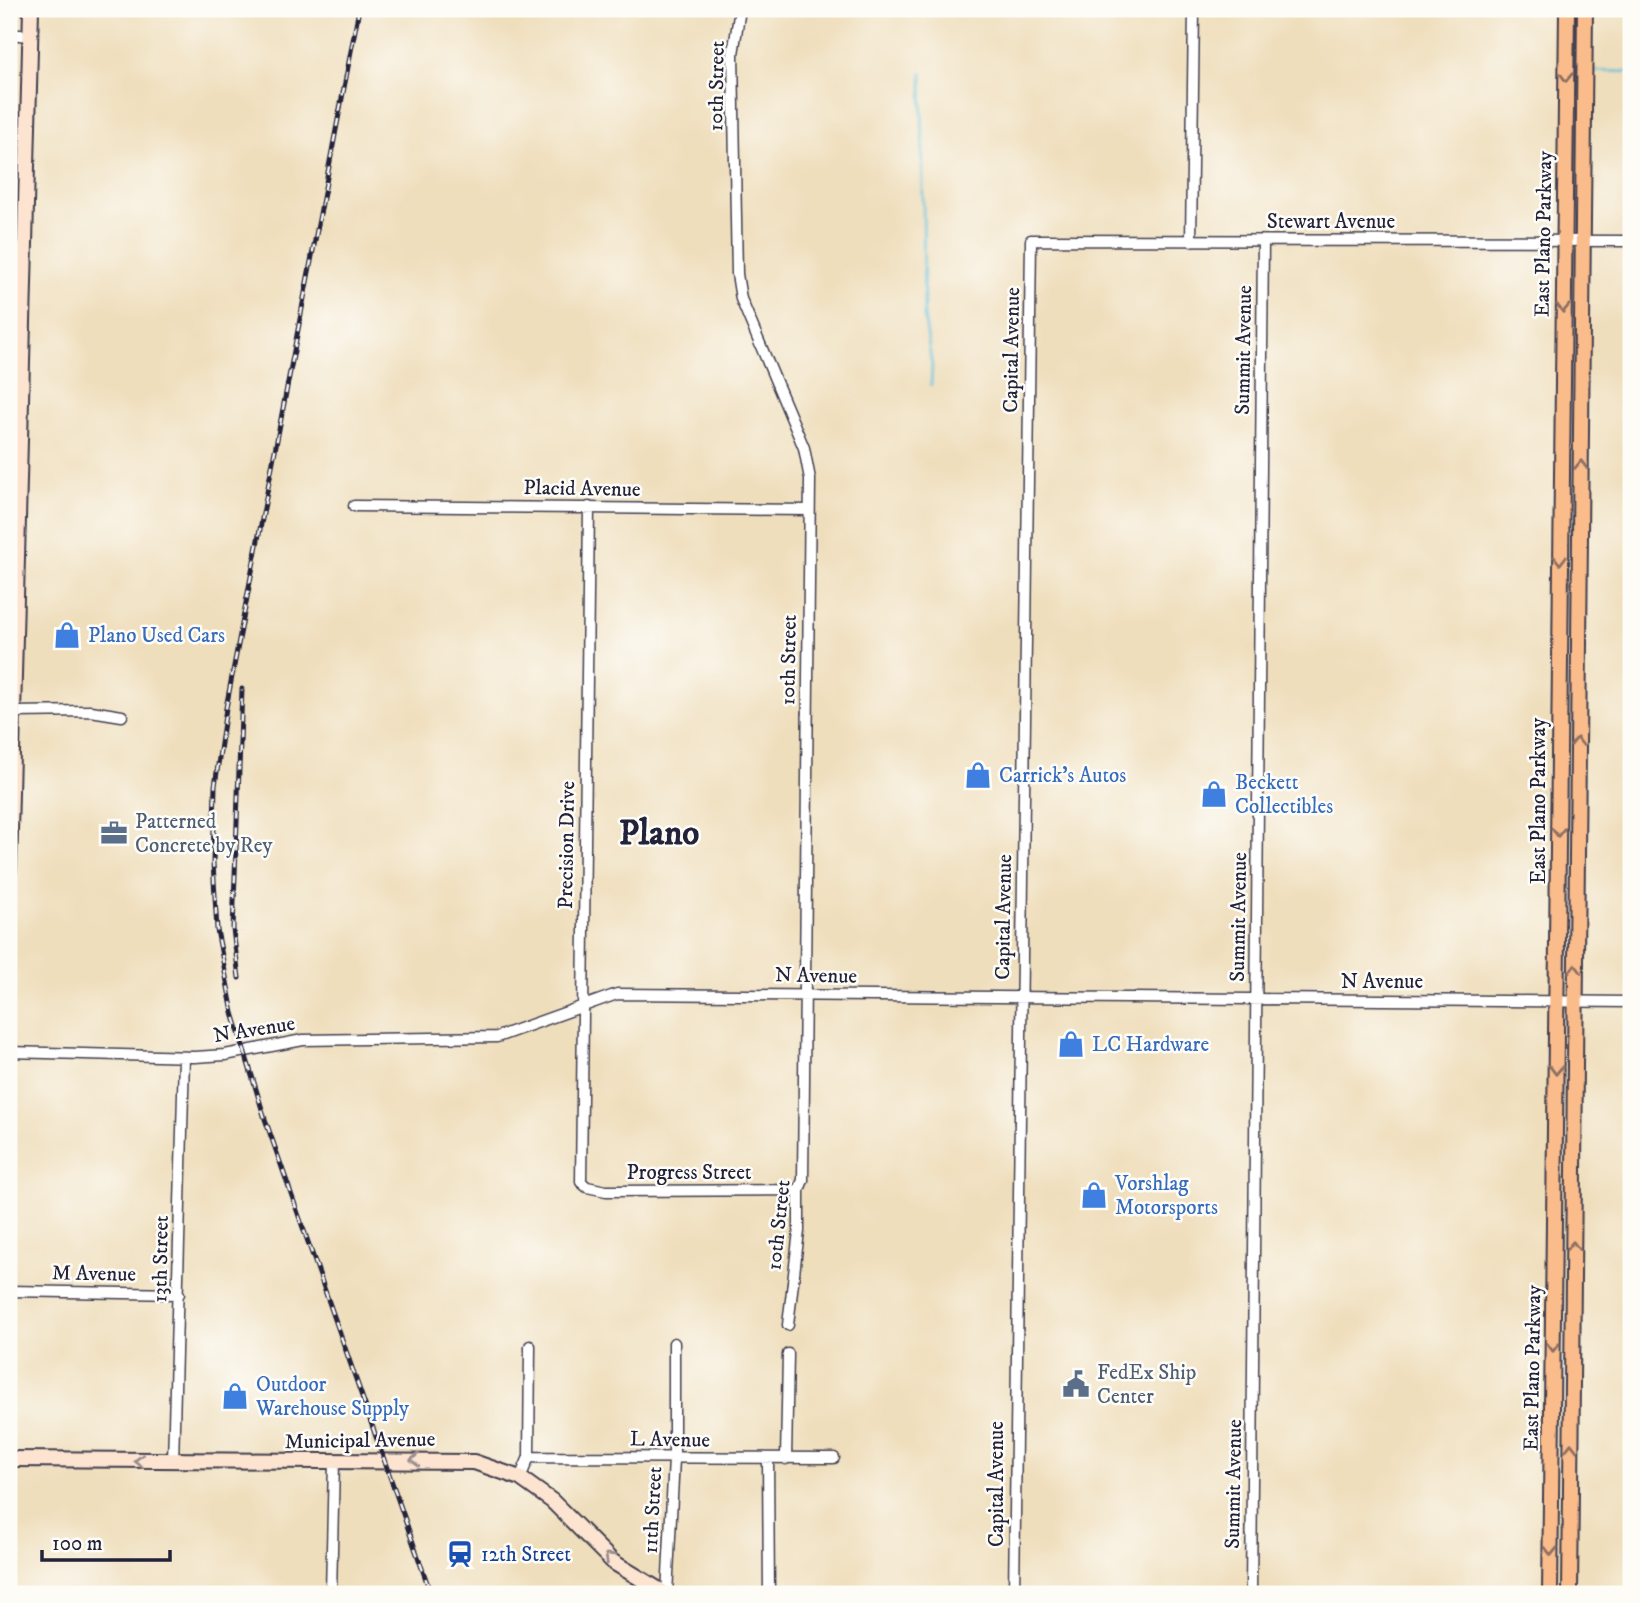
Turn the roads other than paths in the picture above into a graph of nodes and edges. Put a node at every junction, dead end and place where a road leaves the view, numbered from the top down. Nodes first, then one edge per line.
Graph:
1 (31, 9) edge
2 (740, 9) edge
3 (1194, 9) edge
4 (1567, 9) edge
5 (1585, 9) edge
6 (9, 34) edge
7 (30, 36) junction
8 (1567, 51) junction
9 (1585, 52) junction
10 (1566, 102) junction
11 (1584, 102) junction
12 (1565, 148) junction
13 (1584, 149) junction
14 (1031, 240) joint
15 (1564, 240) junction
16 (1583, 240) junction
17 (1191, 241) junction
18 (1263, 241) junction
19 (1631, 241) edge
20 (1560, 498) junction
21 (1581, 499) junction
22 (354, 506) dead end
23 (589, 507) junction
24 (809, 510) junction
25 (1560, 665) junction
26 (1577, 665) junction
27 (13, 712) junction
28 (122, 716) dead end
29 (1559, 794) junction
30 (1577, 794) junction
31 (1558, 860) junction
32 (1576, 860) junction
33 (9, 871) edge
34 (803, 994) junction
35 (1021, 996) junction
36 (1257, 999) junction
37 (1557, 1002) junction
38 (1575, 1002) junction
39 (1631, 1002) edge
40 (583, 1004) junction
41 (9, 1052) edge
42 (184, 1057) junction
43 (1555, 1153) junction
44 (1574, 1153) junction
45 (581, 1182) joint
46 (799, 1190) junction
47 (9, 1291) edge
48 (179, 1294) junction
49 (1553, 1314) junction
50 (1573, 1314) junction
51 (788, 1325) dead end
52 (674, 1343) dead end
53 (530, 1346) dead end
54 (788, 1354) dead end
55 (1571, 1404) junction
56 (1552, 1415) junction
57 (529, 1457) junction
58 (786, 1458) junction
59 (834, 1458) dead end
60 (9, 1459) edge
61 (674, 1459) junction
62 (768, 1459) junction
63 (173, 1462) junction
64 (334, 1462) junction
65 (520, 1478) junction
66 (1552, 1507) junction
67 (1571, 1516) junction
68 (331, 1594) edge
69 (667, 1594) edge
70 (769, 1594) edge
71 (1014, 1594) edge
72 (1251, 1594) edge
73 (1550, 1594) edge
74 (1570, 1594) edge

1 - 7 main road
2 - 24 street, 10th Street
3 - 17 street
4 - 8 main road, East Plano Parkway
5 - 9 main road, East Plano Parkway
6 - 7 street
7 - 27 main road
8 - 9 main road
8 -> 10 main road, East Plano Parkway
9 - 11 main road, East Plano Parkway
10 - 11 main road
10 - 12 main road, East Plano Parkway
11 - 13 main road, East Plano Parkway
12 - 13 main road
12 - 15 main road, East Plano Parkway
13 - 16 main road, East Plano Parkway
14 - 17 street, Stewart Avenue
14 - 35 street, Capital Avenue
15 - 16 street, Stewart Avenue
15 - 18 street, Stewart Avenue
15 -> 20 main road, East Plano Parkway
16 - 19 street, Stewart Avenue
21 -> 16 main road, East Plano Parkway
17 - 18 street, Stewart Avenue
18 - 36 street, Summit Avenue
20 - 21 main road
20 -> 25 main road, East Plano Parkway
21 - 26 main road, East Plano Parkway
22 - 23 street, Placid Avenue
23 - 24 street, Placid Avenue
23 - 40 street, Precision Drive
24 - 34 street, 10th Street
25 - 26 main road
25 - 29 main road, East Plano Parkway
30 -> 26 main road, East Plano Parkway
27 - 28 street
27 - 33 main road
29 - 30 main road
29 -> 31 main road, East Plano Parkway
30 - 32 main road, East Plano Parkway
31 - 32 main road
31 - 37 main road, East Plano Parkway
38 -> 32 main road, East Plano Parkway
34 - 35 street, N Avenue
34 - 40 street, N Avenue
34 - 46 street, 10th Street
35 - 36 street, N Avenue
35 - 71 street, Capital Avenue
36 - 37 street, N Avenue
36 - 72 street, Summit Avenue
37 - 38 street, N Avenue
37 -> 43 main road, East Plano Parkway
38 - 39 street, N Avenue
38 - 44 main road, East Plano Parkway
40 - 42 street, N Avenue
40 - 45 street, Precision Drive
41 - 42 street, N Avenue
42 - 48 street, 13th Street
43 - 44 main road
43 - 49 main road, East Plano Parkway
50 -> 44 main road, East Plano Parkway
45 - 46 street, Progress Street
46 - 51 street, 10th Street
47 - 48 street, M Avenue
48 - 63 street, 13th Street
49 - 50 main road
49 -> 56 main road, East Plano Parkway
50 - 55 main road, East Plano Parkway
52 - 61 street, 11th Street
53 - 57 street
54 - 58 street
55 - 56 main road
67 -> 55 main road, East Plano Parkway
56 - 66 main road, East Plano Parkway
57 - 61 street, L Avenue
57 - 65 street
58 - 59 street, L Avenue
58 - 62 street, L Avenue
63 -> 60 main road, Municipal Avenue
61 - 62 street, L Avenue
61 - 69 street, 11th Street
62 - 70 street
63 - 64 main road, Municipal Avenue
65 -> 64 main road, Municipal Avenue
64 - 68 street
69 -> 65 main road, Municipal Avenue
66 - 67 main road
66 -> 73 main road, East Plano Parkway
67 - 74 main road, East Plano Parkway

